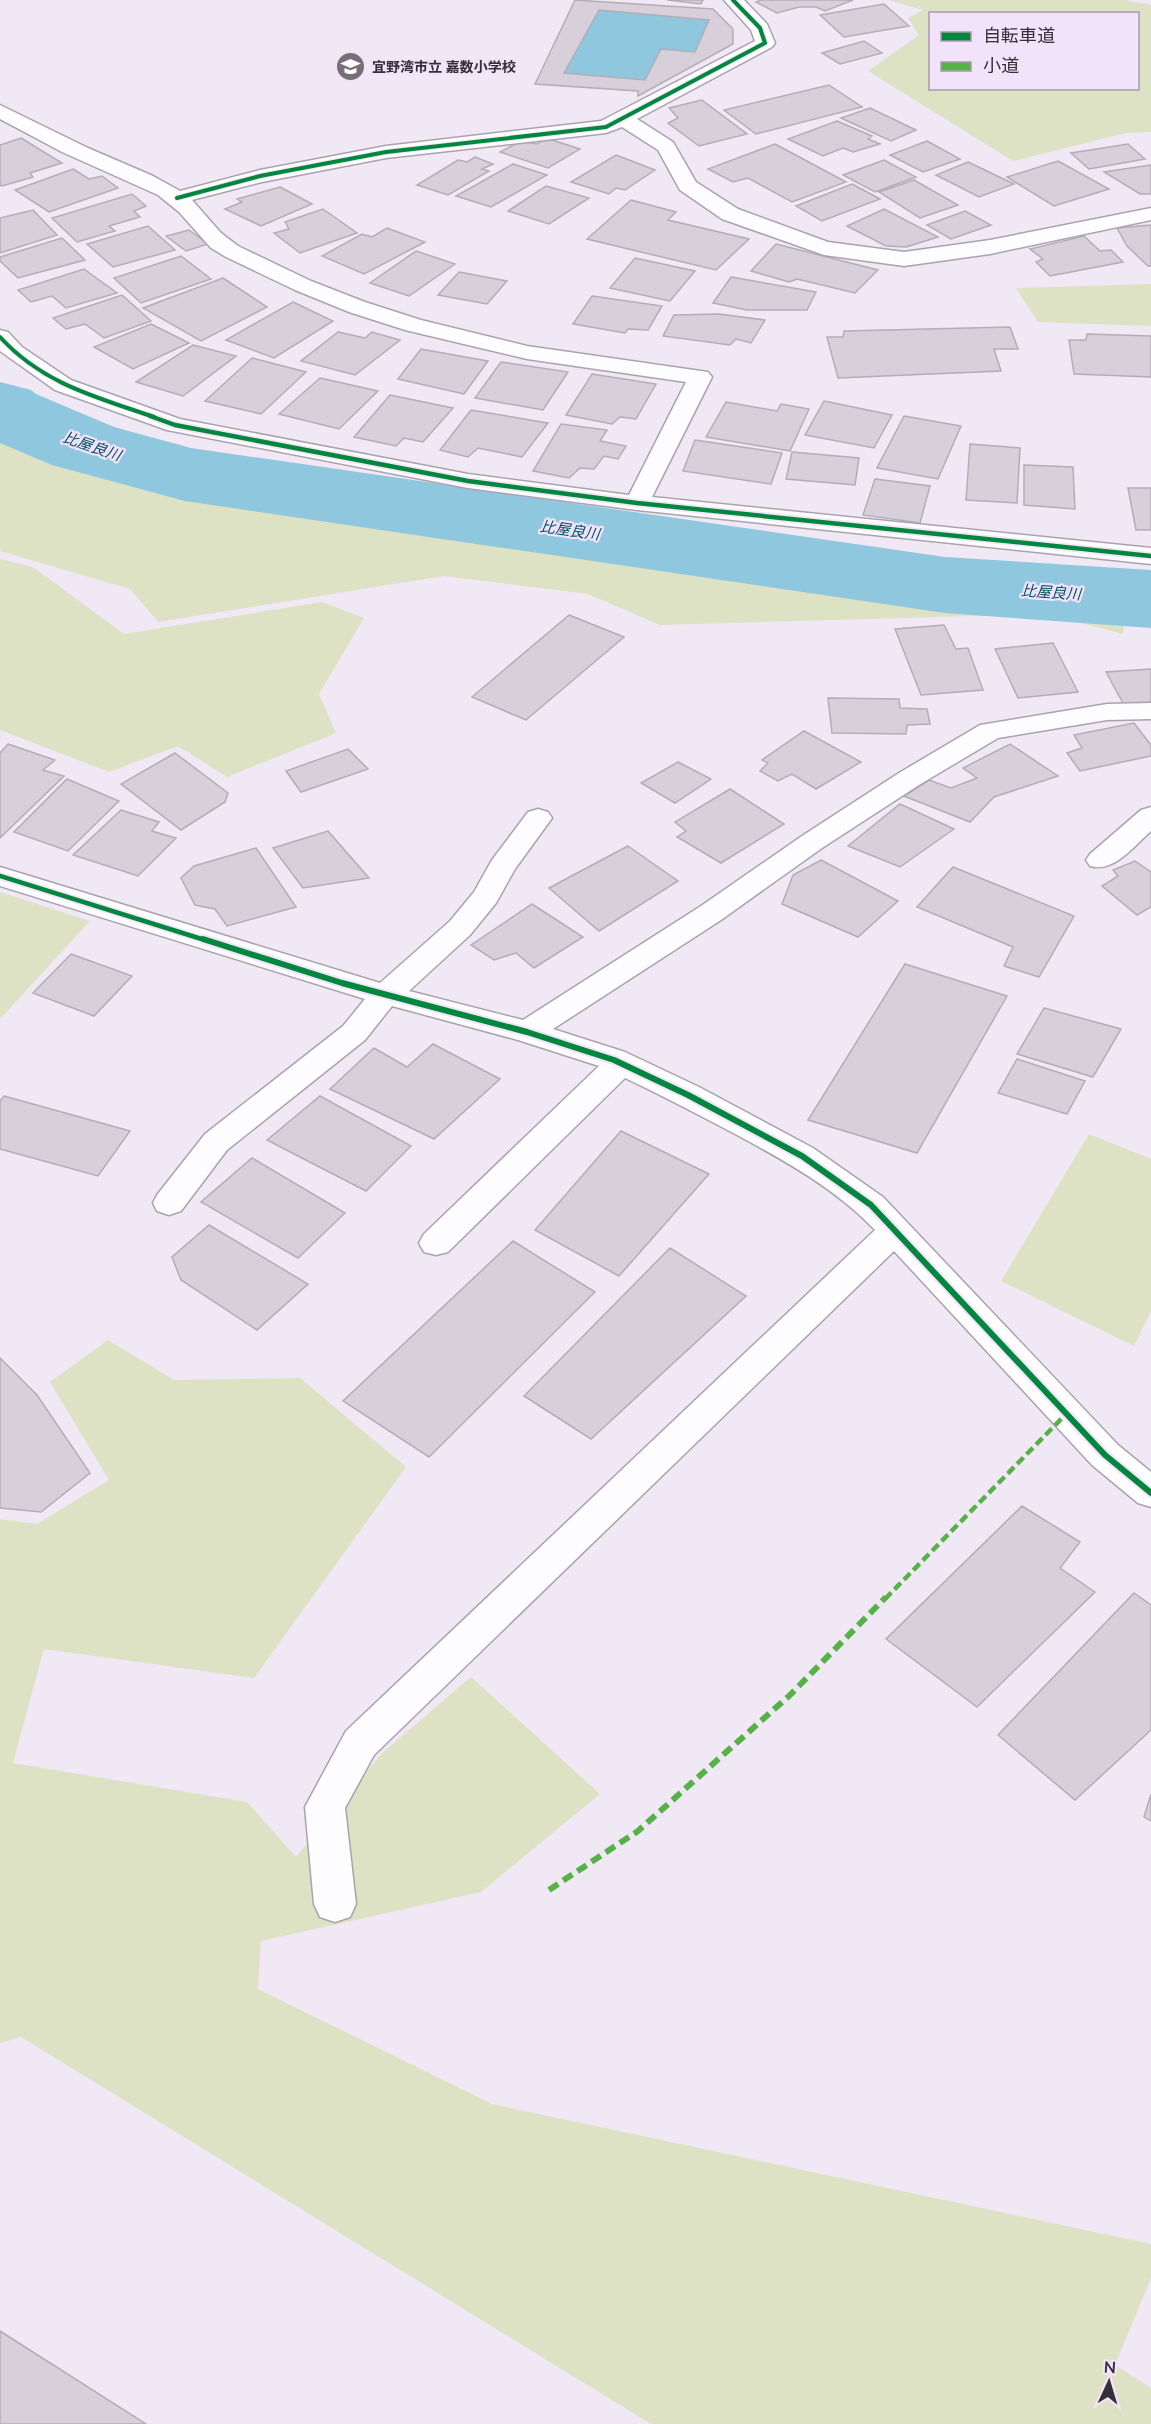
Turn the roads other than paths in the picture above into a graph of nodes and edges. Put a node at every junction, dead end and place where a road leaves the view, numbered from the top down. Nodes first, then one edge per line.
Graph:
1 (733, 0) edge
2 (0, 111) edge
3 (622, 118) junction
4 (177, 198) junction
5 (1151, 213) edge
6 (0, 337) edge
7 (637, 503) junction
8 (1151, 556) edge
9 (1151, 711) edge
10 (1151, 816) edge
11 (538, 818) dead end
12 (1100, 860) dead end
13 (0, 876) edge
14 (385, 995) junction
15 (527, 1032) junction
16 (620, 1064) junction
17 (170, 1203) dead end
18 (895, 1230) junction
19 (436, 1243) dead end
20 (1151, 1493) edge
21 (335, 1904) dead end

1 - 3 street
2 - 4 street
3 - 4 street
3 - 5 street
4 - 7 street
6 - 7 street
7 - 8 street
9 - 15 street
10 - 12 street
11 - 14 street
13 - 14 street
14 - 15 street
14 - 17 street
15 - 16 street
16 - 18 street
16 - 19 street
18 - 20 street
18 - 21 street

